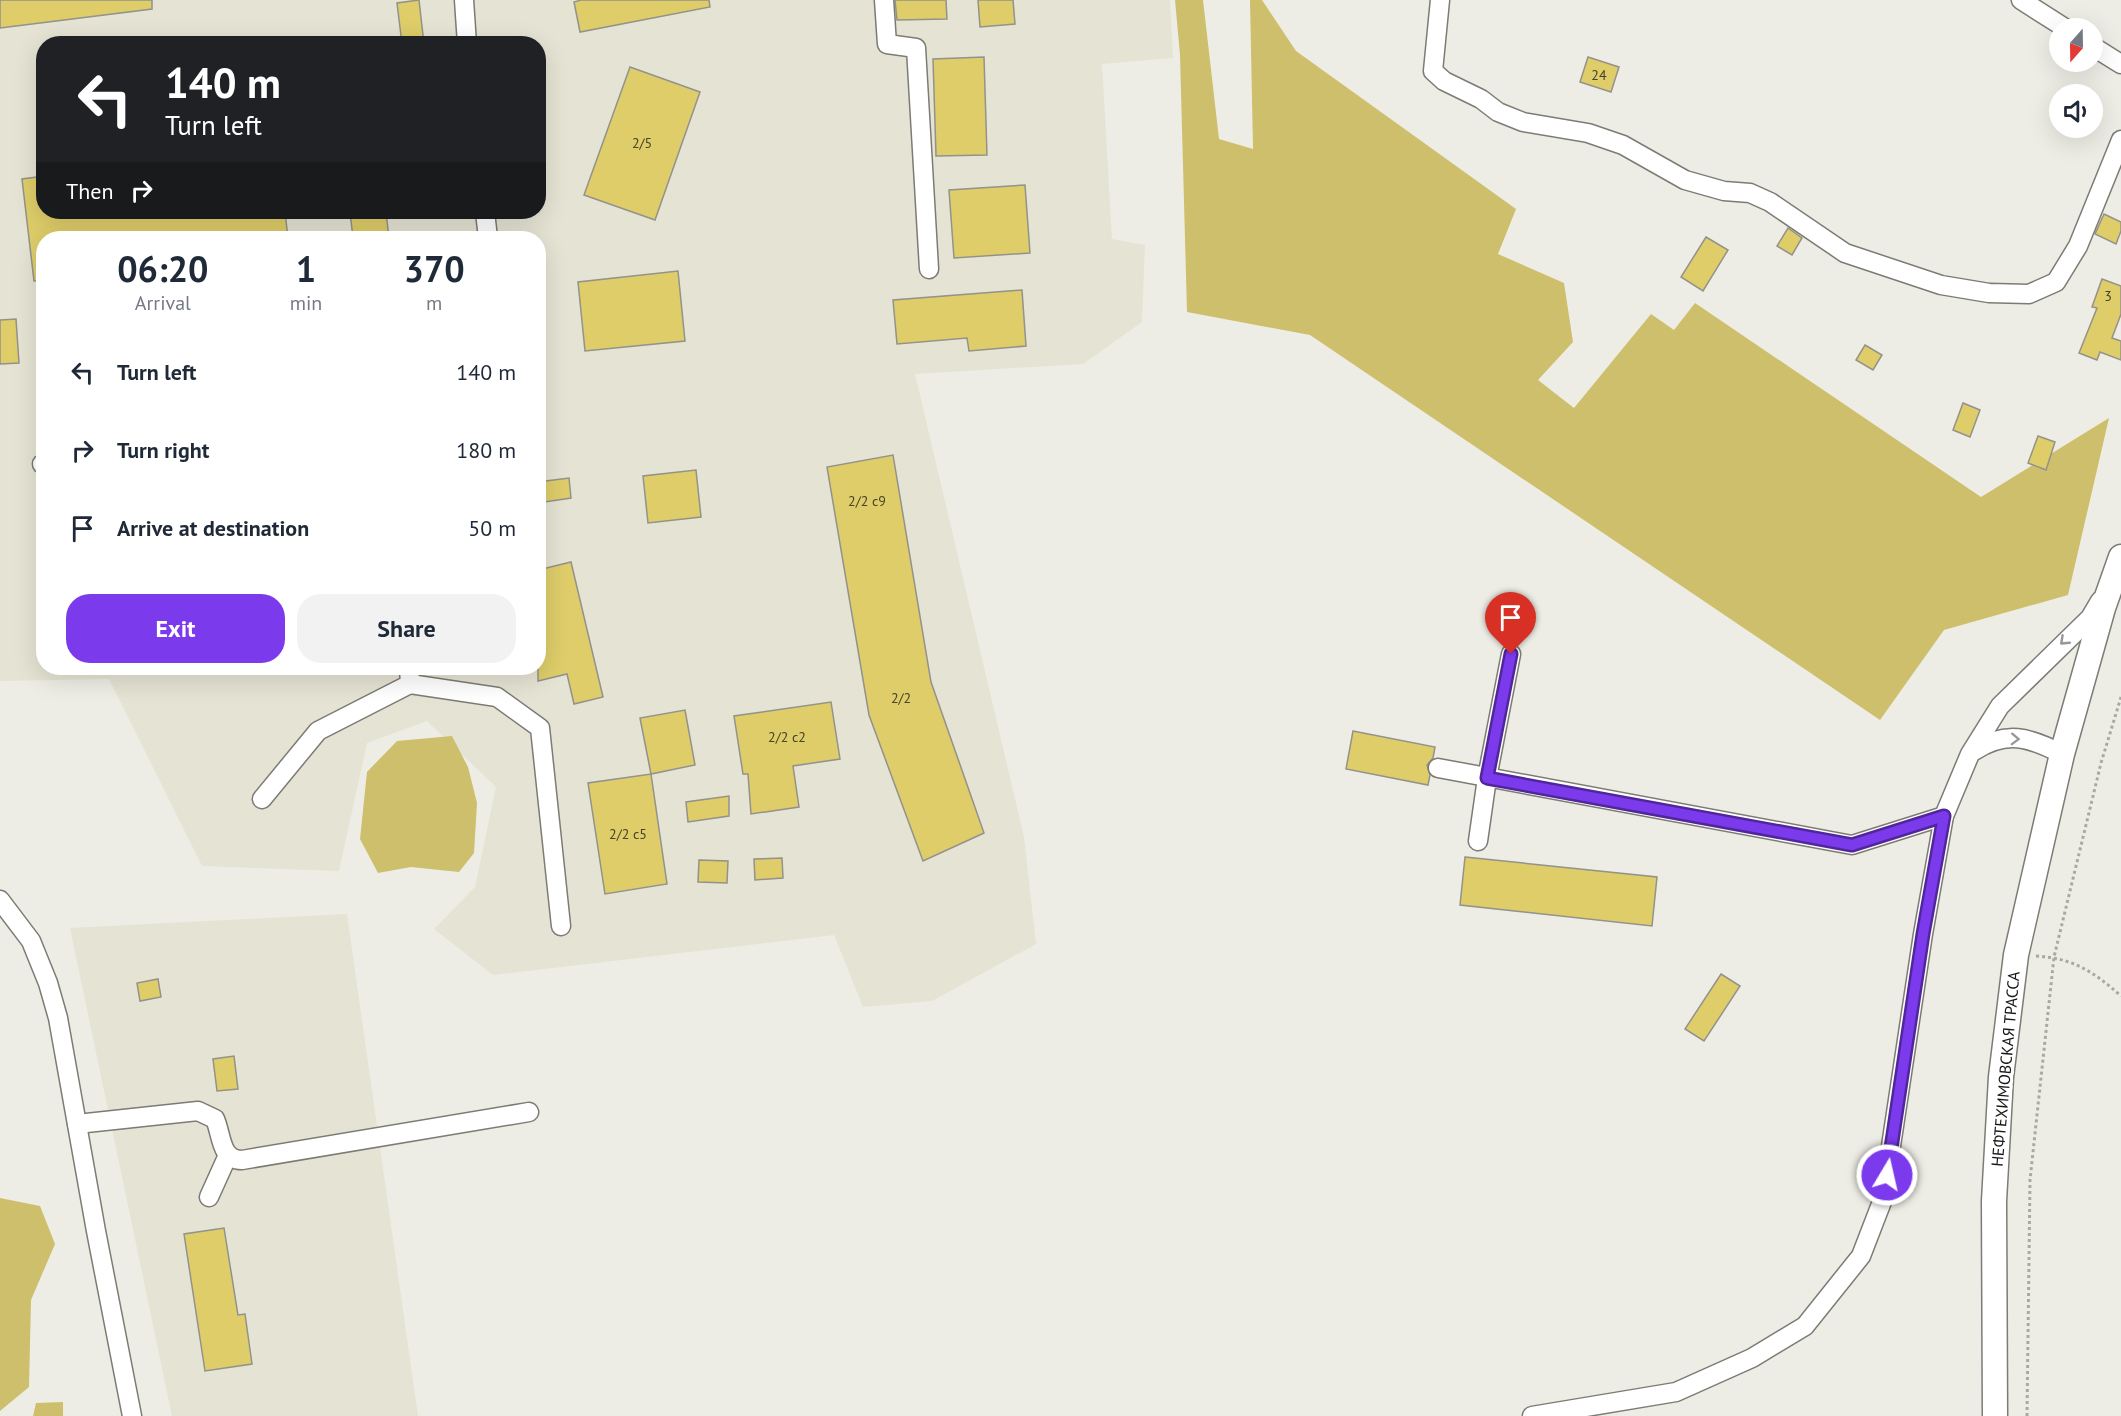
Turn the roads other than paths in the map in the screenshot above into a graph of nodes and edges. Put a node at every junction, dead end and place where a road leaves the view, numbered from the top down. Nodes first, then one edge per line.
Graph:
1 (464, 0) edge
2 (884, 0) edge
3 (1440, 0) edge
4 (2020, 0) edge
5 (2050, 18) edge
6 (466, 36) edge
7 (2103, 53) edge
8 (2121, 64) edge
9 (2121, 140) edge
10 (929, 269) dead end
11 (2121, 557) edge
12 (2114, 580) junction
13 (1511, 654) dead end
14 (410, 676) edge
15 (1970, 754) junction
16 (2062, 754) junction
17 (1438, 768) dead end
18 (1487, 778) junction
19 (262, 799) dead end
20 (1944, 816) junction
21 (1478, 841) dead end
22 (0, 900) edge
23 (561, 926) dead end
24 (530, 1112) dead end
25 (77, 1124) junction
26 (228, 1155) junction
27 (209, 1197) dead end
28 (132, 1416) edge
29 (1532, 1416) edge
30 (1995, 1416) edge

1 - 6 street
2 - 10 street
3 - 9 street
4 - 5 street
7 - 8 street
11 - 12 main road, НЕФТЕХИМОВСКАЯ ТРАССА
12 -> 15 street
12 - 16 main road, НЕФТЕХИМОВСКАЯ ТРАССА
13 - 18 street
14 - 19 street
14 - 23 street
15 -> 16 street
15 - 20 street
16 - 30 main road, НЕФТЕХИМОВСКАЯ ТРАССА
17 - 18 street
18 - 20 street
18 - 21 street
20 - 29 street
22 - 25 street
24 - 26 street
25 - 26 street
25 - 28 street
26 - 27 street

